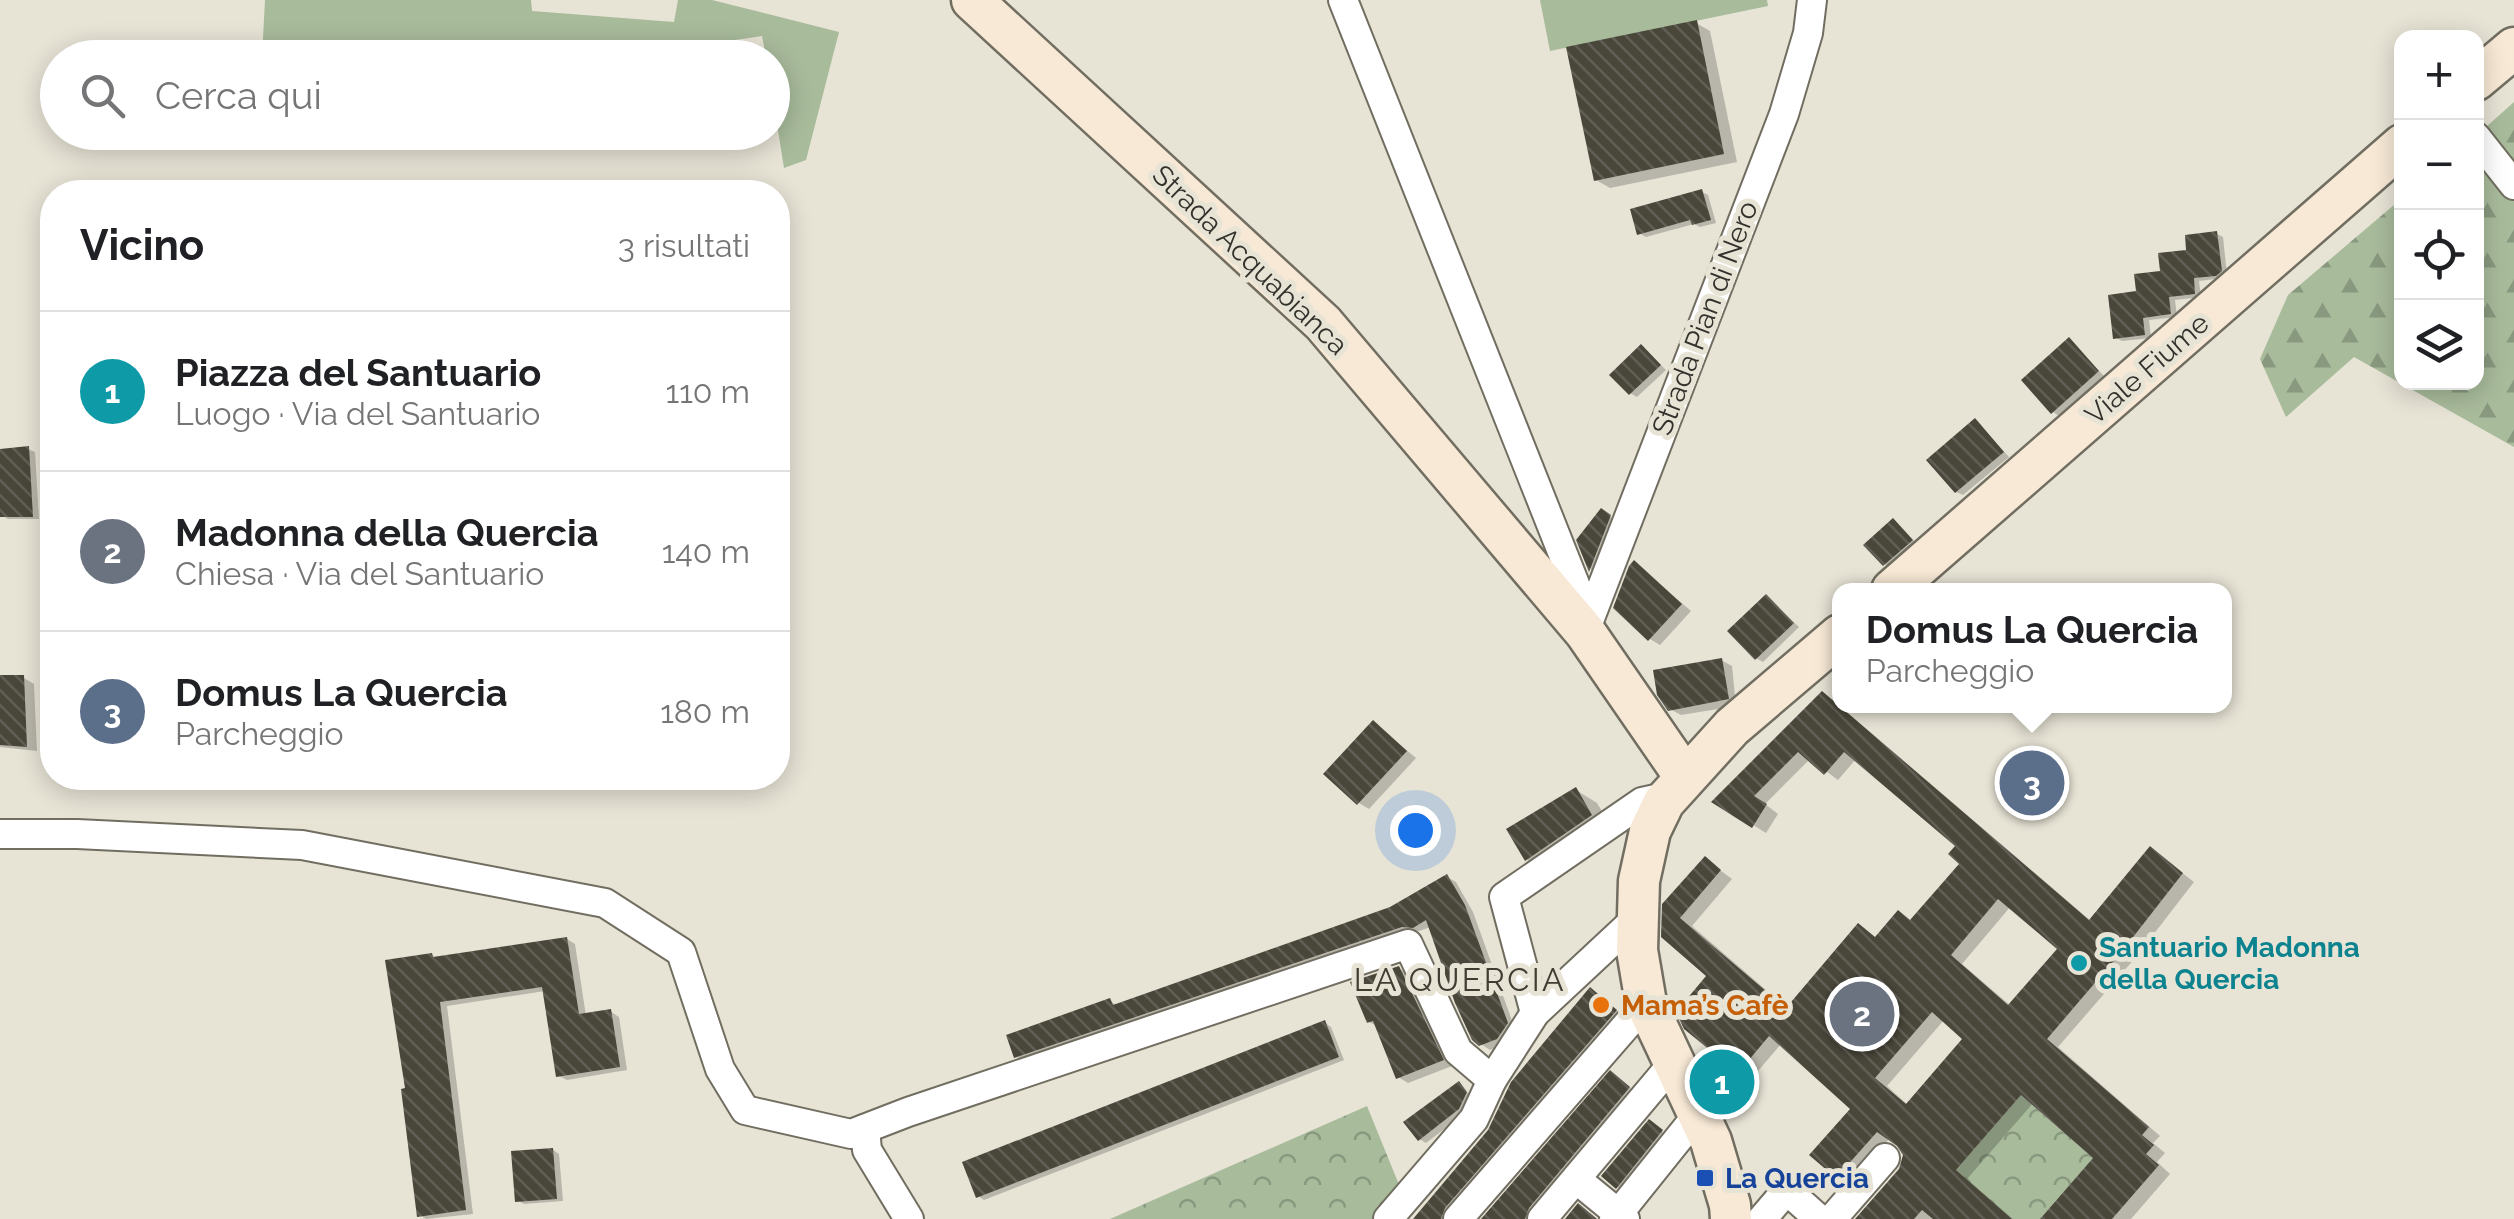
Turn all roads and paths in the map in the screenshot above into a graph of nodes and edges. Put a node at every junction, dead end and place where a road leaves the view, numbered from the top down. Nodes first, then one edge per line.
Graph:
1 (972, 0) edge
2 (1343, 0) edge
3 (1812, 0) edge
4 (2514, 48) edge
5 (2484, 73) edge
6 (2484, 147) edge
7 (2394, 152) edge
8 (2514, 185) edge
9 (1900, 583) edge
10 (1584, 632) junction
11 (1832, 642) edge
12 (1677, 787) junction
13 (0, 834) edge
14 (1638, 918) junction
15 (1646, 1003) junction
16 (1534, 1012) junction
17 (1674, 1062) junction
18 (1492, 1080) junction
19 (1699, 1114) junction
20 (865, 1128) junction
21 (1885, 1158) dead end
22 (1576, 1179) junction
23 (1619, 1217) edge
24 (909, 1219) edge
25 (1388, 1219) edge
26 (1458, 1219) edge
27 (1542, 1219) edge
28 (1730, 1219) edge
29 (1762, 1219) edge
30 (1820, 1219) edge
31 (1832, 1219) edge

1 - 10 main road, Strada Acquabianca
2 - 10 street, Strada Acquabianca
3 - 10 street, Strada Pian di Nero
4 - 5 main road
6 - 8 street
7 - 9 main road, Viale Fiume
10 - 12 main road, Strada Acquabianca
11 - 12 main road
12 - 14 main road
12 - 16 street
13 - 20 street
14 - 15 main road
14 - 16 street
15 - 17 main road
15 - 26 street
16 - 18 street
17 - 19 main road
17 - 22 street
18 - 20 street
18 - 25 street
19 - 23 street
19 - 28 main road
20 - 24 street
21 - 31 street
22 - 23 street
22 - 27 street
29 - 30 street

